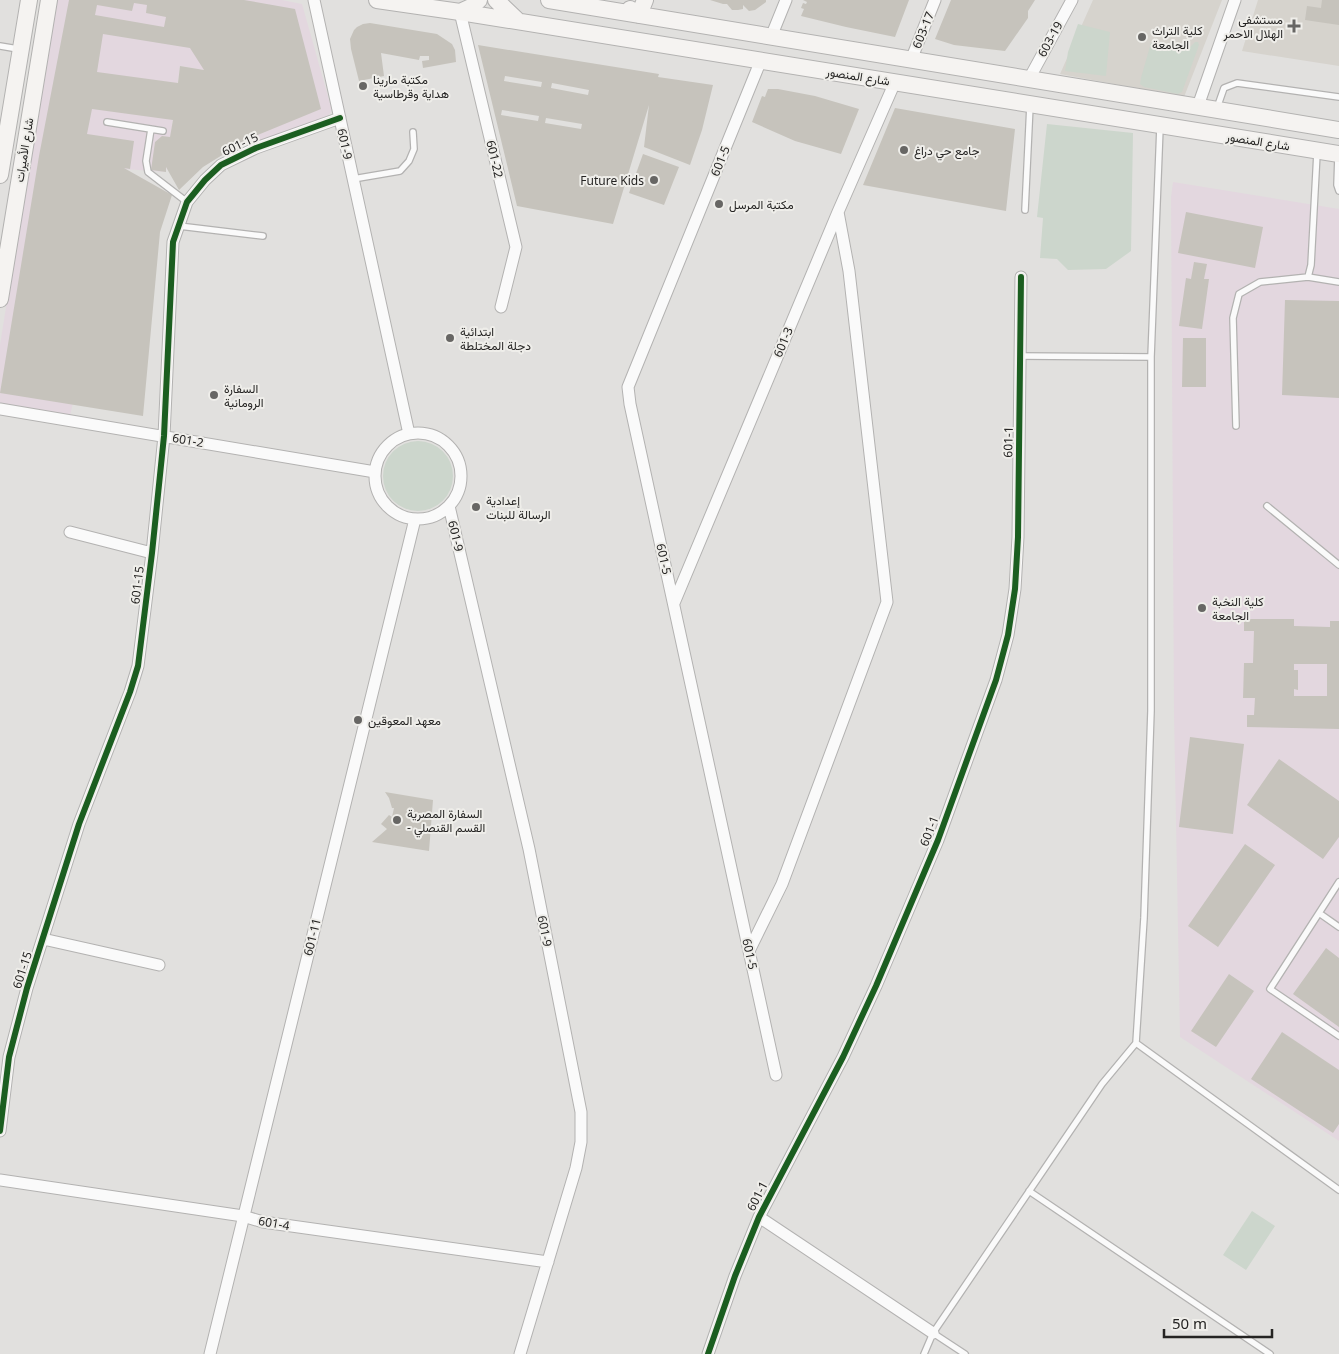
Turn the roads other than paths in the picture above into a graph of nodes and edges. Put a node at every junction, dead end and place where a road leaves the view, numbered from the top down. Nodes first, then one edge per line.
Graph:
1 (29, 0) edge
2 (49, 0) edge
3 (314, 0) edge
4 (377, 0) edge
5 (479, 0) edge
6 (496, 0) edge
7 (549, 0) edge
8 (616, 0) edge
9 (786, 0) edge
10 (935, 0) edge
11 (1072, 0) edge
12 (1235, 0) edge
13 (642, 7) edge
14 (460, 12) junction
15 (518, 21) junction
16 (771, 37) junction
17 (0, 46) edge
18 (20, 49) junction
19 (761, 60) junction
20 (911, 60) junction
21 (1029, 79) junction
22 (895, 82) junction
23 (1339, 98) edge
24 (1030, 104) junction
25 (1198, 106) junction
26 (1216, 110) junction
27 (340, 118) junction
28 (107, 122) dead end
29 (1160, 125) junction
30 (152, 129) junction
31 (1339, 130) edge
32 (163, 131) dead end
33 (413, 132) dead end
34 (1317, 151) junction
35 (1339, 154) edge
36 (0, 175) edge
37 (353, 179) junction
38 (1339, 191) edge
39 (187, 202) junction
40 (1025, 210) dead end
41 (838, 212) junction
42 (178, 226) junction
43 (263, 236) dead end
44 (1021, 277) dead end
45 (1308, 277) junction
46 (1339, 282) edge
47 (0, 299) edge
48 (501, 307) dead end
49 (1020, 356) junction
50 (1151, 357) junction
51 (0, 409) edge
52 (1236, 426) dead end
53 (409, 434) junction
54 (164, 436) junction
55 (375, 472) junction
56 (449, 506) junction
57 (1267, 506) dead end
58 (415, 519) junction
59 (70, 532) dead end
60 (152, 552) junction
61 (1339, 565) edge
62 (674, 603) junction
63 (1339, 882) edge
64 (1319, 913) junction
65 (1339, 927) edge
66 (44, 939) junction
67 (749, 951) junction
68 (159, 965) dead end
69 (1339, 1036) edge
70 (1136, 1043) junction
71 (776, 1075) dead end
72 (0, 1131) edge
73 (0, 1180) edge
74 (1339, 1190) edge
75 (1029, 1191) junction
76 (244, 1216) junction
77 (759, 1218) junction
78 (548, 1262) junction
79 (933, 1333) junction
80 (210, 1354) edge
81 (520, 1354) edge
82 (708, 1354) edge
83 (924, 1354) edge
84 (965, 1354) edge
85 (1268, 1354) edge

1 - 18 main road, شارع الأميرات
2 - 47 main road, شارع الأميرات
3 - 27 street, 601-9
4 - 14 main road, شارع المنصور
5 - 14 main road
6 - 15 main road
7 - 13 main road, شارع المنصور
8 - 13 main road
9 - 16 street
10 - 20 street, 603-17
11 - 21 street, 603-19
12 - 25 street
13 - 16 main road, شارع المنصور
14 - 15 main road, شارع المنصور
14 - 48 street, 601-22
15 - 19 main road, شارع المنصور
16 - 20 main road, شارع المنصور
17 - 18 lane
18 - 36 main road, شارع الأميرات
19 - 22 main road, شارع المنصور
19 - 62 street, 601-5
20 - 21 main road, شارع المنصور
21 - 25 main road, شارع المنصور
22 - 24 main road, شارع المنصور
22 - 41 street, 601-3
23 - 26 lane
24 - 29 main road, شارع المنصور
24 - 40 lane
25 - 26 main road, شارع المنصور
26 - 31 main road, شارع المنصور
27 - 37 street, 601-9
27 - 39 street, 601-15
28 - 30 lane
29 - 34 main road, شارع المنصور
29 - 50 lane
30 - 32 lane
30 - 39 lane
33 - 37 lane
34 - 35 main road, شارع المنصور
34 - 45 lane
35 - 38 lane
37 - 53 street, 601-9
39 - 42 street, 601-15
41 - 62 street, 601-3
41 - 67 street
42 - 43 lane
42 - 54 street, 601-15
44 - 49 street, 601-1
45 - 46 lane
45 - 52 lane
49 - 50 lane
49 - 77 street, 601-1
50 - 70 lane
51 - 54 street, 601-2
53 - 55 street
53 - 56 street
54 - 55 street, 601-2
54 - 60 street, 601-15
55 - 58 street
56 - 58 street
56 - 78 street, 601-9
57 - 61 lane
58 - 76 street, 601-11
59 - 60 street
60 - 66 street, 601-15
62 - 67 street, 601-5
63 - 64 lane
64 - 65 lane
64 - 69 lane
66 - 68 street
66 - 72 street, 601-15
67 - 71 street, 601-5
70 - 74 lane
70 - 75 lane
73 - 76 street, 601-4
75 - 79 lane
75 - 85 lane
76 - 78 street, 601-4
76 - 80 street, 601-11
77 - 79 street
77 - 82 street, 601-1
78 - 81 street, 601-9
79 - 83 lane
79 - 84 lane

